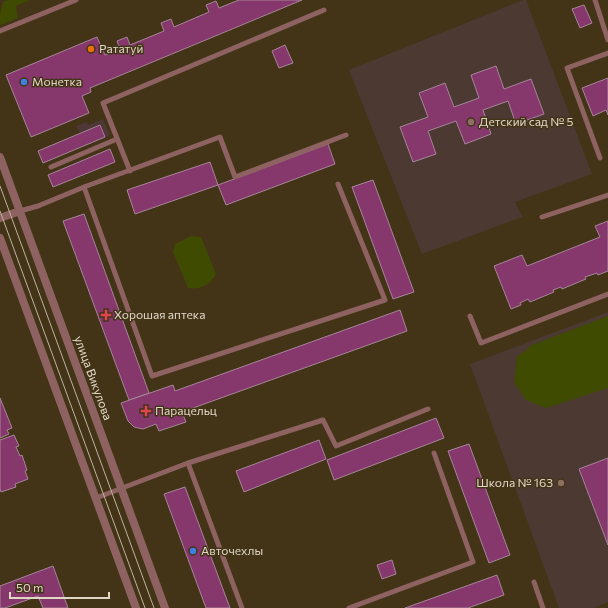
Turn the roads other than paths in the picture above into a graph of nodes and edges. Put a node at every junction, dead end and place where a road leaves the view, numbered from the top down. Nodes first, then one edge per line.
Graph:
1 (76, 0) edge
2 (595, 0) edge
3 (324, 10) dead end
4 (0, 31) edge
5 (608, 40) edge
6 (608, 53) edge
7 (346, 135) dead end
8 (117, 139) junction
9 (0, 157) edge
10 (600, 158) dead end
11 (51, 167) dead end
12 (130, 170) junction
13 (338, 184) dead end
14 (84, 188) junction
15 (608, 195) edge
16 (20, 211) junction
17 (0, 218) edge
18 (542, 218) dead end
19 (0, 238) edge
20 (608, 294) edge
21 (470, 316) dead end
22 (428, 409) dead end
23 (434, 453) dead end
24 (188, 463) junction
25 (121, 489) junction
26 (96, 498) junction
27 (534, 582) dead end
28 (136, 608) edge
29 (164, 608) edge
30 (242, 608) edge
31 (349, 608) edge
32 (543, 608) edge

1 - 4 lane
2 - 5 lane
3 - 8 lane
6 - 10 lane
7 - 12 lane
8 - 11 lane
8 - 12 lane
9 - 16 street, улица Викулова
12 - 14 lane
13 - 14 lane
14 - 16 lane
15 - 18 lane
16 - 17 street
16 - 25 street, улица Викулова
19 - 26 street
20 - 21 lane
22 - 24 lane
23 - 31 lane
24 - 25 lane
24 - 30 lane
25 - 26 lane
25 - 29 street, улица Викулова
26 - 28 street
27 - 32 lane

